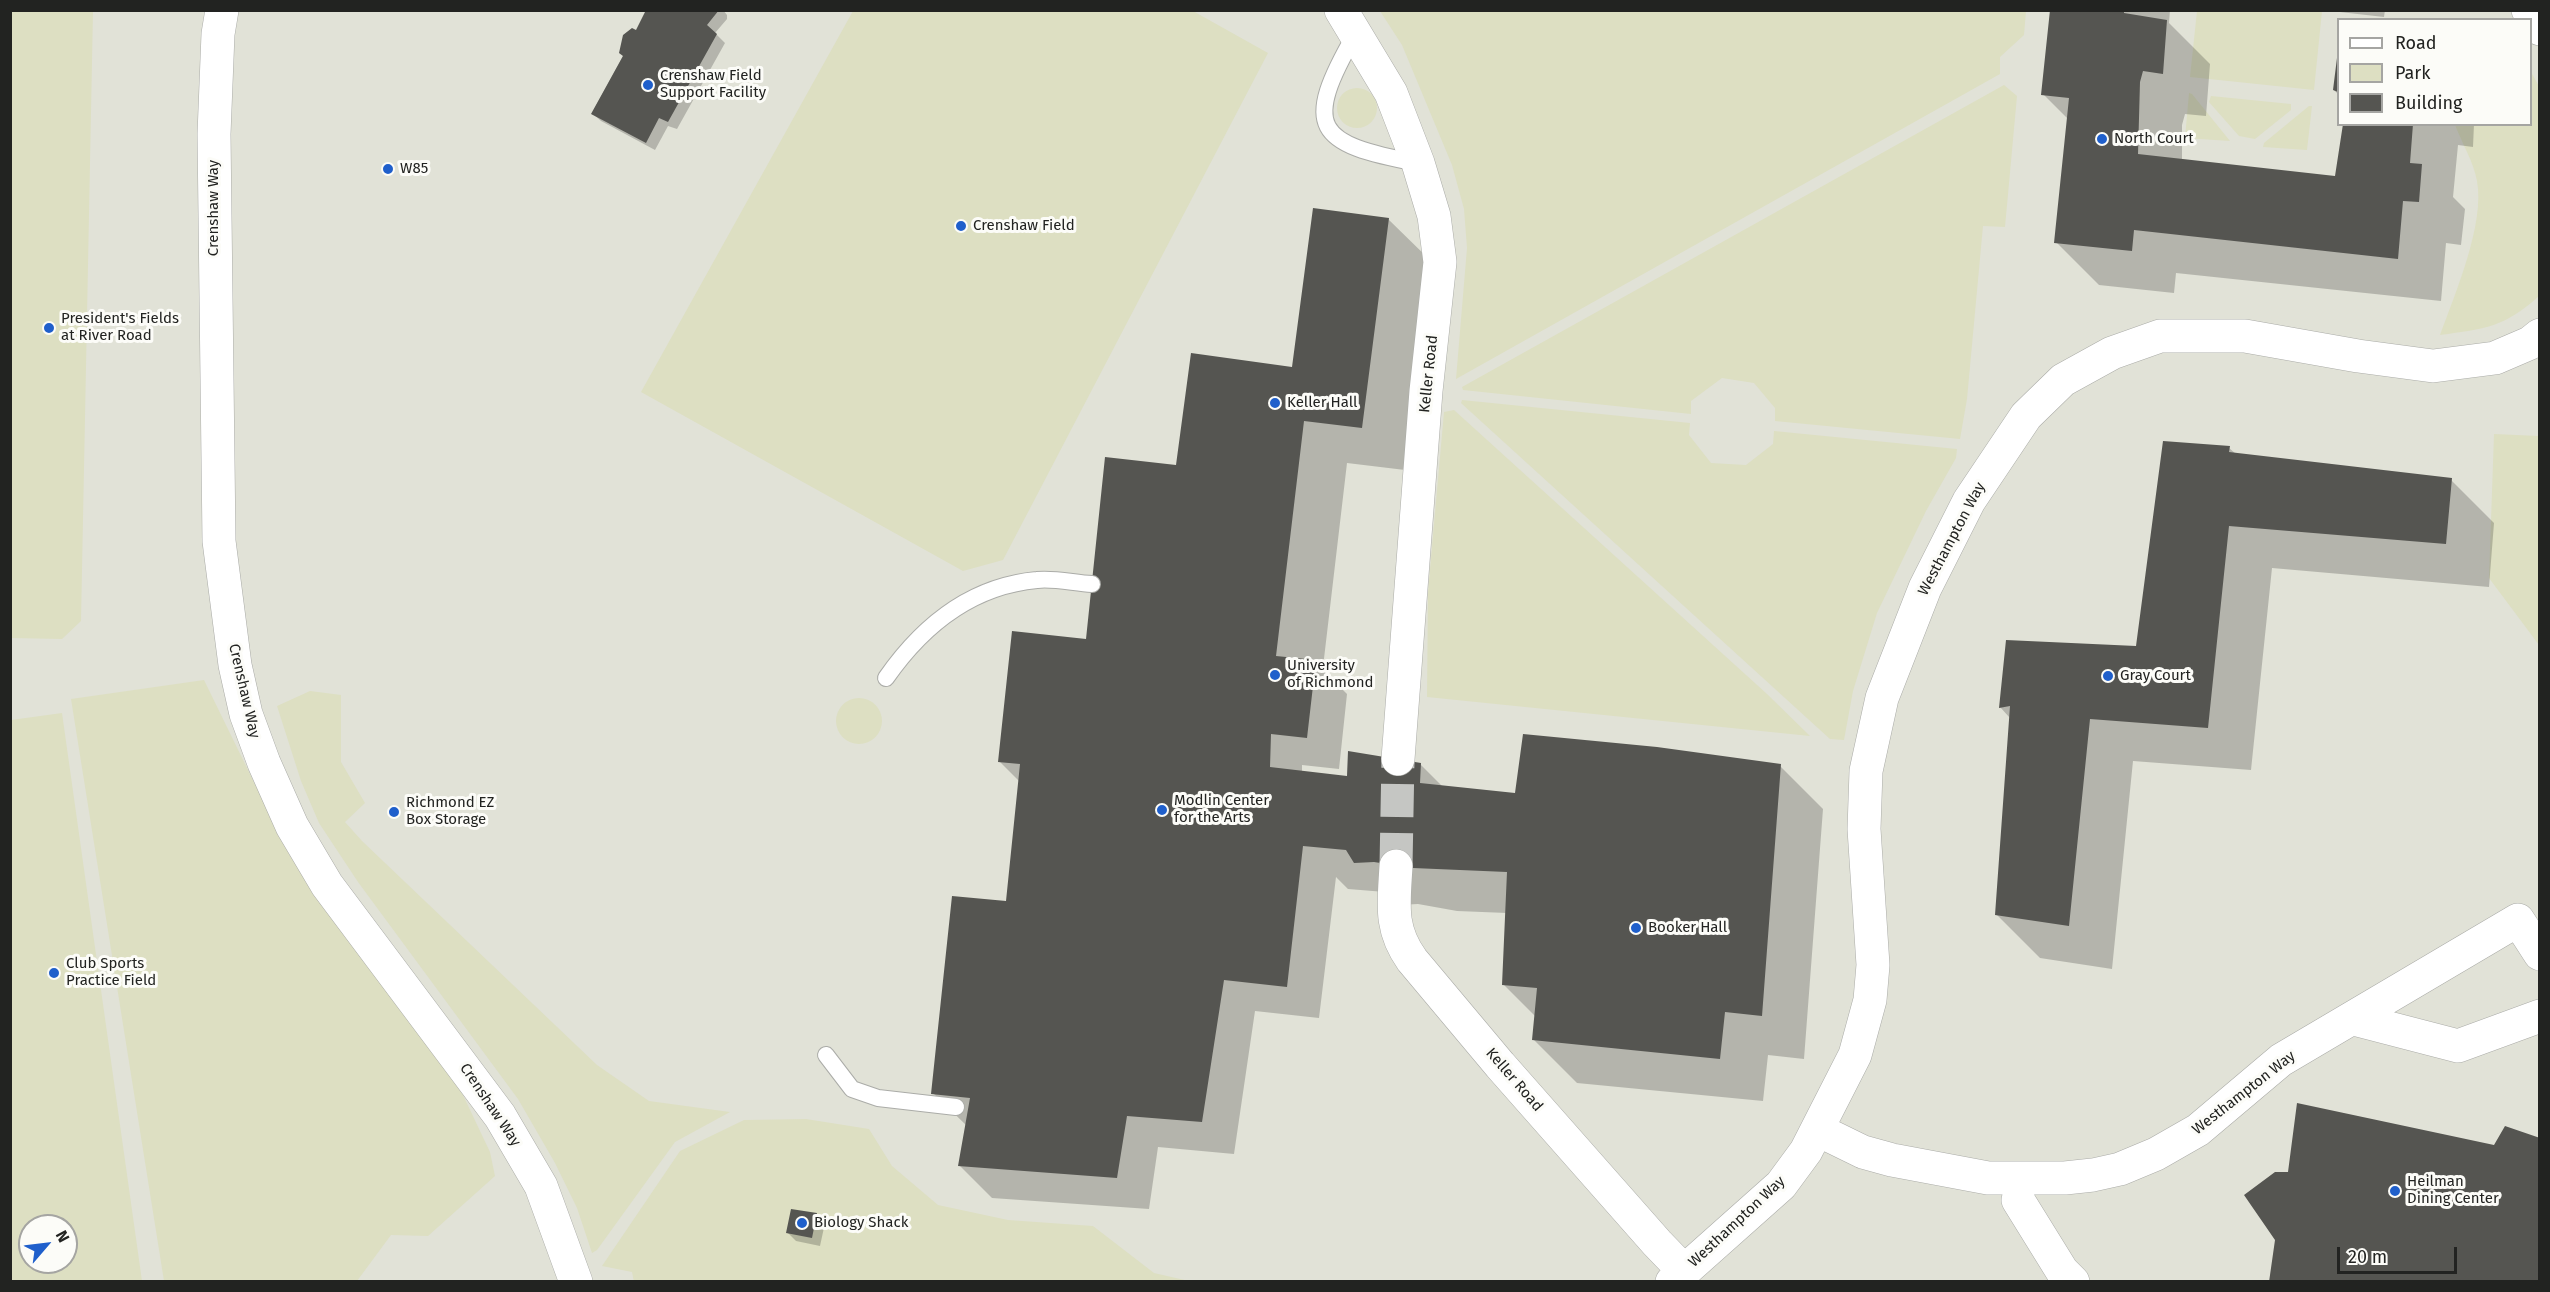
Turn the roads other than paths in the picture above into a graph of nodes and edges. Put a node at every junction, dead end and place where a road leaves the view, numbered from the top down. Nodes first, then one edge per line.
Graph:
1 (222, 10) edge
2 (2528, 10) edge
3 (1349, 22) edge
4 (2540, 29) edge
5 (1418, 163) junction
6 (2540, 335) edge
7 (1092, 584) dead end
8 (886, 678) dead end
9 (1398, 759) tunnel mouth
10 (1396, 866) tunnel mouth
11 (2540, 954) edge
12 (2540, 1016) edge
13 (2354, 1019) junction
14 (826, 1055) dead end
15 (956, 1107) dead end
16 (1818, 1130) junction
17 (2018, 1200) dead end
18 (1678, 1276) edge
19 (576, 1281) edge
20 (2073, 1281) edge

1 - 19 street, Crenshaw Way
2 - 4 street
3 - 5 street, Keller Road
3 - 5 lane
5 - 9 street, Keller Road
6 - 16 street, Westhampton Way
7 - 8 lane
10 - 18 street, Keller Road
11 - 13 street, Westhampton Way
12 - 13 street
13 - 16 street, Westhampton Way
14 - 15 lane
16 - 18 street, Westhampton Way
17 - 20 street

